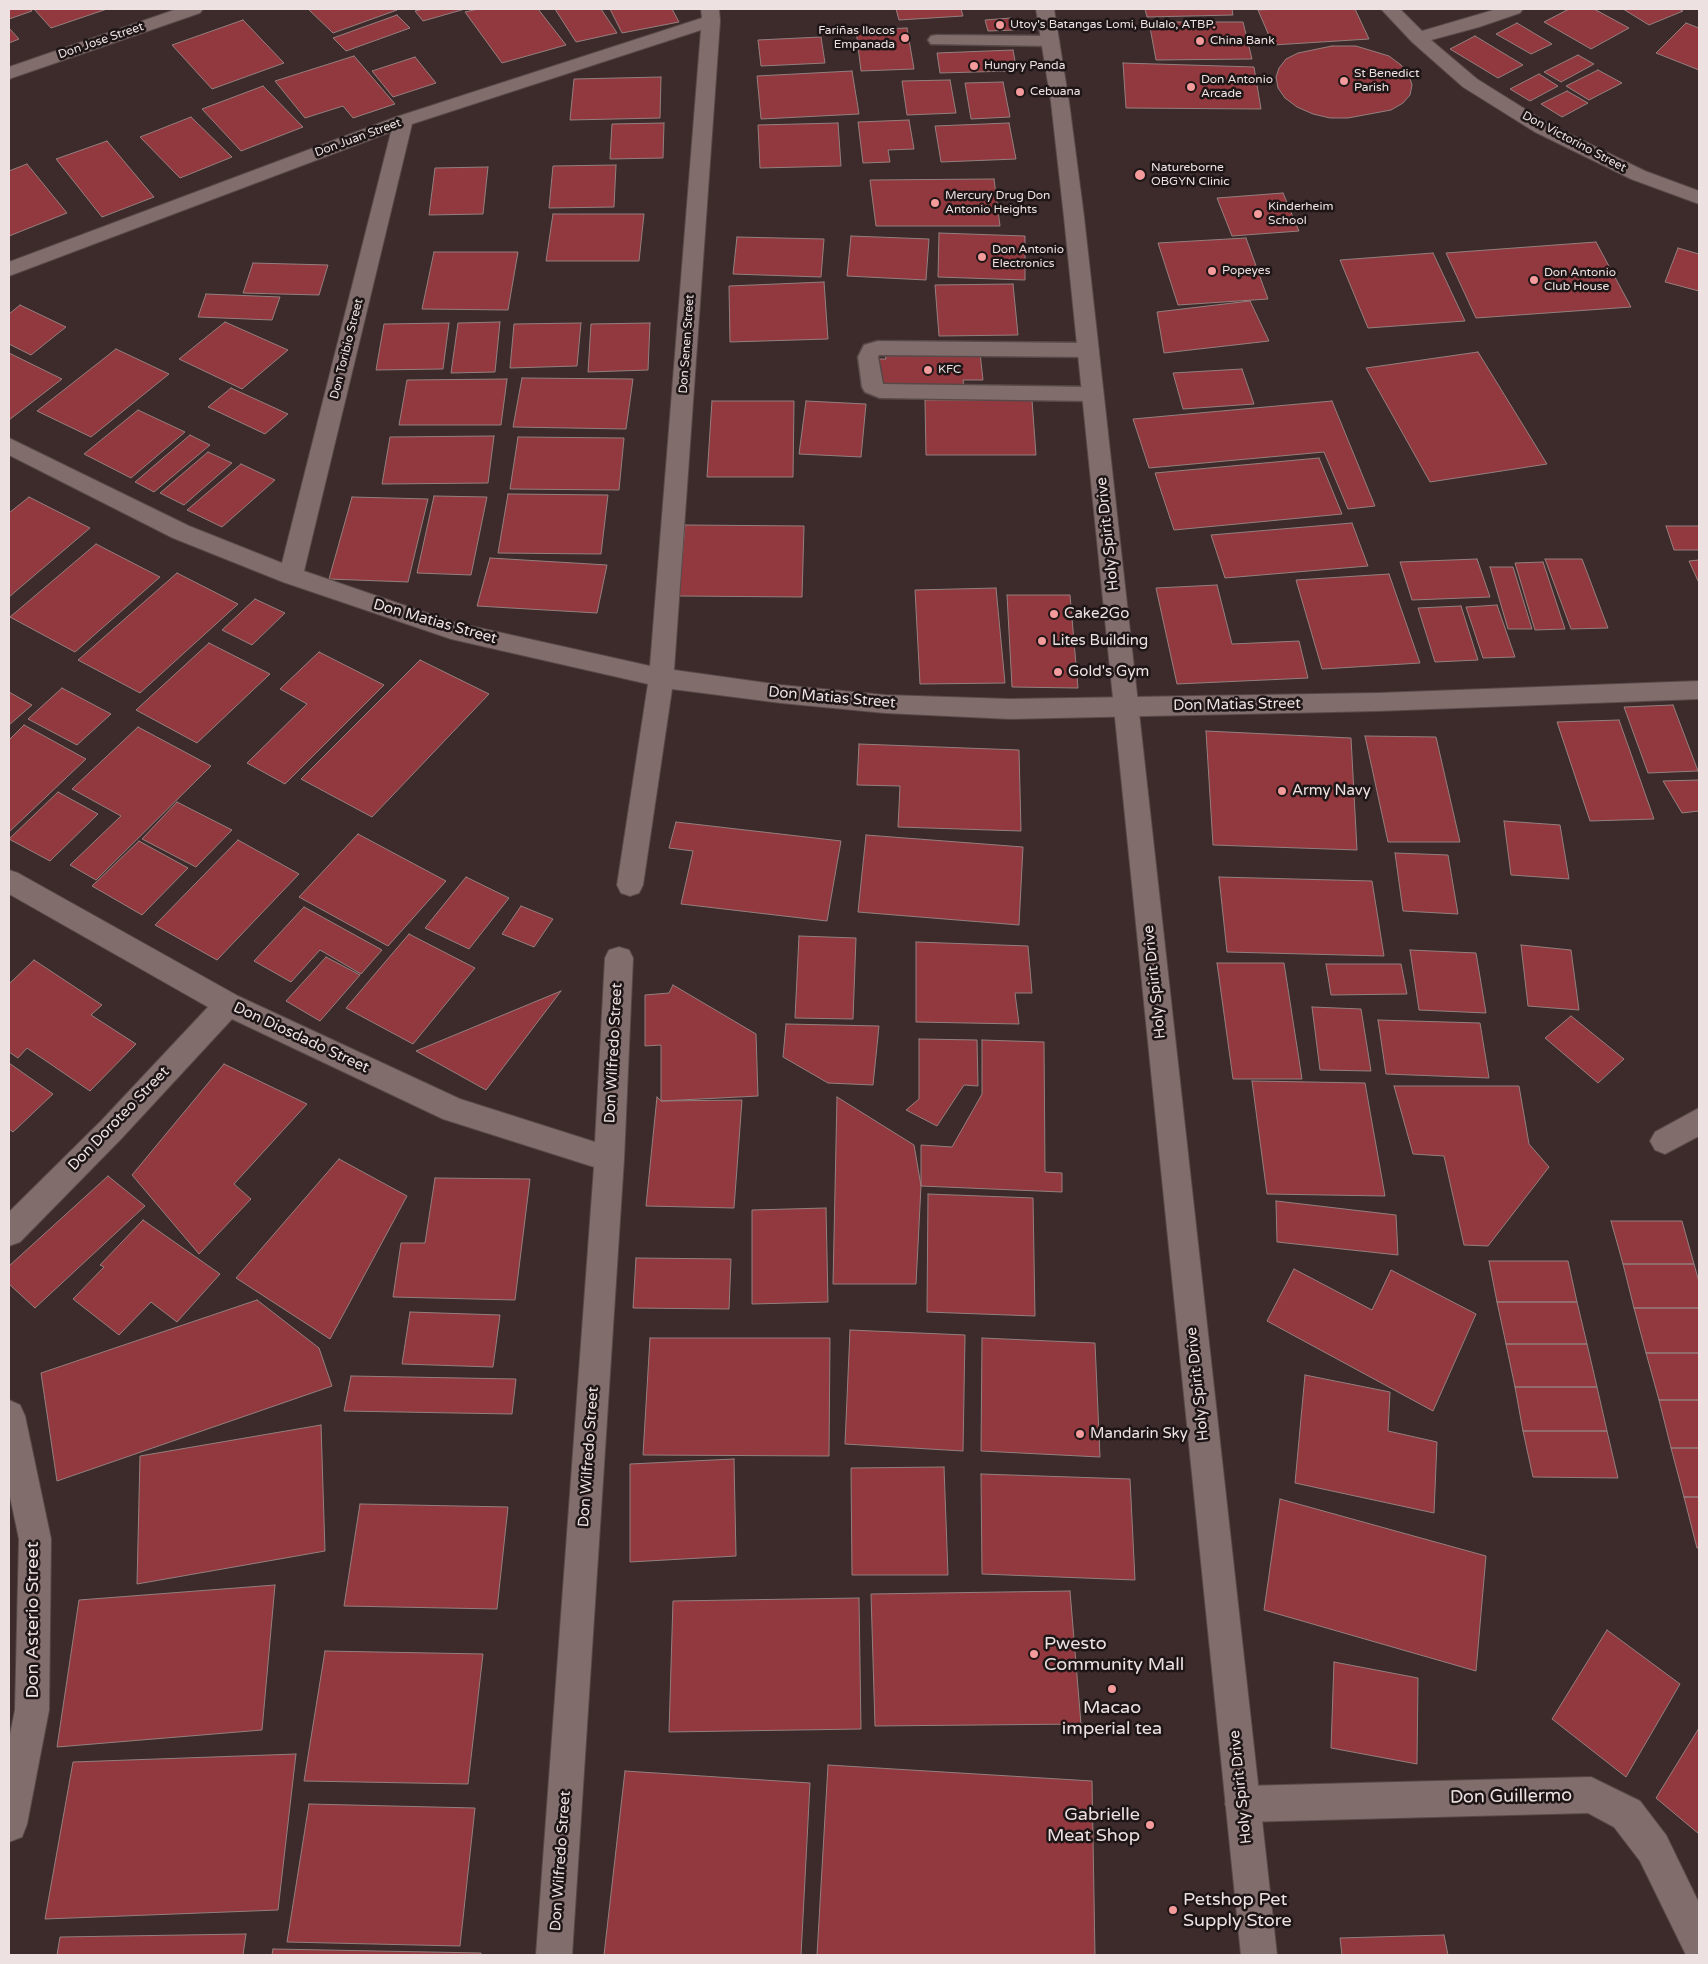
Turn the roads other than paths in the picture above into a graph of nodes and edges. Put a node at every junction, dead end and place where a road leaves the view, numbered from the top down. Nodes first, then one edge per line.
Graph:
1 (194, 9) edge
2 (1045, 9) edge
3 (1390, 9) edge
4 (1514, 9) edge
5 (711, 15) edge
6 (1418, 38) junction
7 (937, 40) dead end
8 (1050, 41) junction
9 (9, 73) edge
10 (403, 121) junction
11 (1695, 192) edge
12 (9, 269) edge
13 (1088, 350) junction
14 (1092, 394) junction
15 (9, 446) edge
16 (291, 576) junction
17 (660, 678) junction
18 (1699, 690) edge
19 (1126, 708) junction
20 (9, 881) edge
21 (630, 885) dead end
22 (619, 958) dead end
23 (228, 1004) junction
24 (1699, 1121) edge
25 (1665, 1141) dead end
26 (609, 1159) junction
27 (9, 1232) edge
28 (9, 1416) edge
29 (1243, 1804) junction
30 (9, 1824) edge
31 (1699, 1942) edge
32 (554, 1955) edge
33 (1259, 1955) edge

1 - 9 street, Don Jose Street
2 - 8 street, Holy Spirit Drive
3 - 6 street, Don Victorino Street
4 - 6 street
5 - 10 street, Don Juan Street
5 - 17 street, Don Senen Street
6 - 11 street, Don Victorino Street
7 - 8 lane
8 - 13 street, Holy Spirit Drive
10 - 12 street, Don Juan Street
10 - 16 street, Don Toribio Street
13 - 14 street, Holy Spirit Drive
13 - 14 lane
14 - 19 street, Holy Spirit Drive
15 - 16 street, Don Matias Street
16 - 17 street, Don Matias Street
17 - 19 street, Don Matias Street
17 - 21 street
18 - 19 street, Don Matias Street
19 - 29 street, Holy Spirit Drive
20 - 23 street, Don Diosdado Street
22 - 26 street, Don Wilfredo Street
23 - 26 street, Don Diosdado Street
23 - 27 street, Don Doroteo Street
24 - 25 street
26 - 32 street, Don Wilfredo Street
28 - 30 street, Don Asterio Street
29 - 31 street, Don Guillermo
29 - 33 street, Holy Spirit Drive

